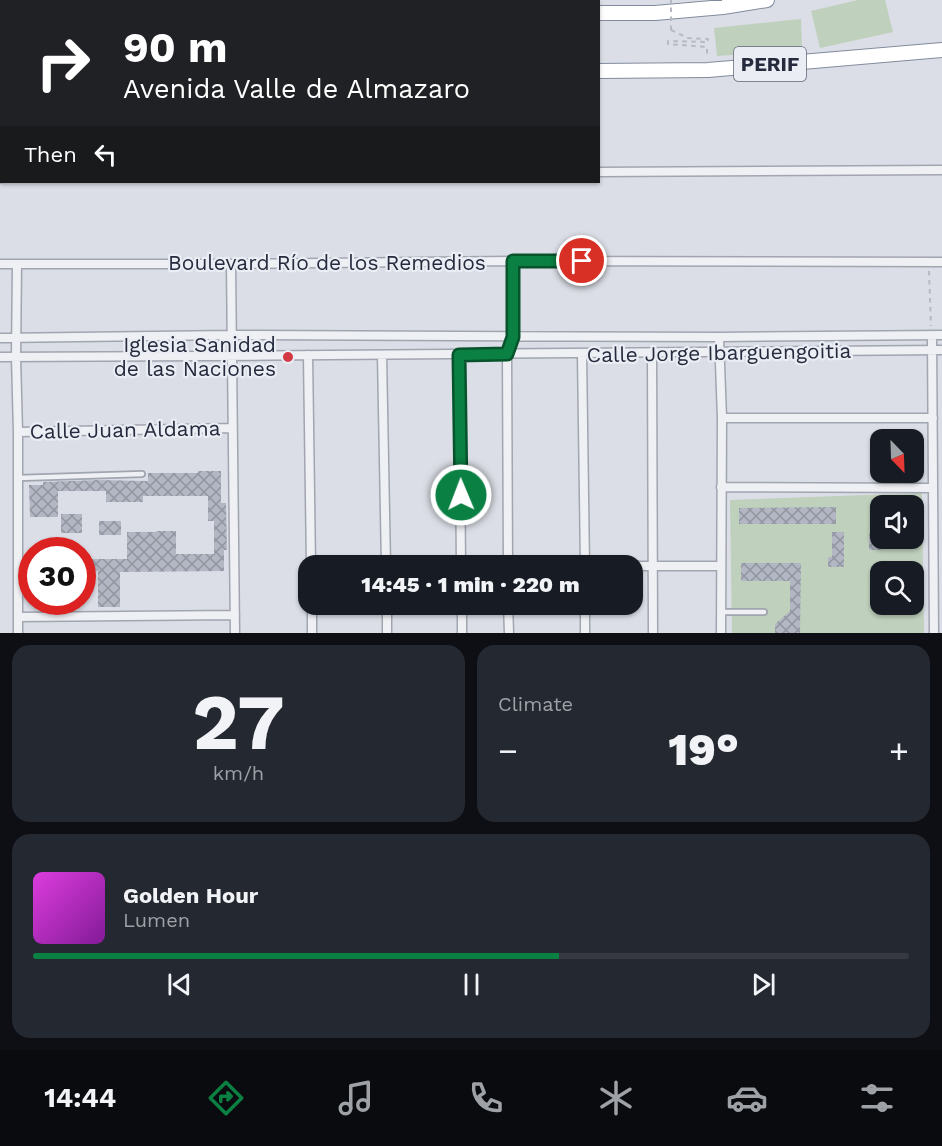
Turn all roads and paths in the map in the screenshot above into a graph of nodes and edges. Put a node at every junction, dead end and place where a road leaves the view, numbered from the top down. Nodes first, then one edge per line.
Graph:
1 (671, 0) edge
2 (767, 0) edge
3 (707, 4) edge
4 (600, 13) edge
5 (942, 50) edge
6 (600, 70) edge
7 (708, 70) junction
8 (942, 170) edge
9 (600, 172) edge
10 (513, 261) junction
11 (929, 262) junction
12 (942, 262) edge
13 (0, 264) edge
14 (17, 264) junction
15 (231, 264) junction
16 (231, 335) junction
17 (932, 336) junction
18 (942, 336) edge
19 (513, 337) junction
20 (719, 337) junction
21 (0, 338) edge
22 (16, 338) junction
23 (932, 351) junction
24 (942, 351) edge
25 (719, 352) junction
26 (652, 353) junction
27 (507, 354) junction
28 (582, 354) junction
29 (232, 355) junction
30 (309, 355) junction
31 (382, 355) junction
32 (459, 355) junction
33 (0, 357) edge
34 (16, 357) junction
35 (722, 418) junction
36 (933, 418) junction
37 (232, 428) junction
38 (18, 432) junction
39 (142, 474) dead end
40 (18, 478) junction
41 (721, 487) junction
42 (933, 488) junction
43 (311, 555) edge
44 (386, 555) edge
45 (462, 555) edge
46 (508, 555) edge
47 (585, 555) edge
48 (938, 564) edge
49 (643, 566) edge
50 (653, 566) junction
51 (721, 566) junction
52 (721, 612) junction
53 (764, 612) dead end
54 (235, 615) junction
55 (312, 615) edge
56 (387, 615) edge
57 (462, 615) edge
58 (508, 615) edge
59 (585, 615) edge
60 (18, 617) junction
61 (18, 633) edge
62 (235, 633) edge
63 (312, 633) edge
64 (387, 633) edge
65 (462, 633) edge
66 (509, 633) edge
67 (585, 633) edge
68 (653, 633) edge
69 (721, 633) edge
70 (934, 633) edge

1 - 7 path, bridge
2 - 3 highway
3 - 4 highway
5 - 7 highway, PERIF
6 - 7 highway, PERIF
8 - 9 street
10 - 11 street, Boulevard Río de los Remedios
10 - 15 street, Boulevard Río de los Remedios
10 - 19 street
11 - 12 street, Boulevard Río de los Remedios
11 - 17 path
13 - 14 street, Boulevard Río de los Remedios
14 - 15 street, Boulevard Río de los Remedios
14 - 22 street
15 - 16 street
16 - 19 street, Calle Jorge Ibarguengoitia
16 - 22 street, Calle Jorge Ibarguengoitia
16 - 29 street
17 - 18 street, Calle Jorge Ibarguengoitia
17 - 20 street, Calle Jorge Ibarguengoitia
17 - 23 street
19 - 20 street, Calle Jorge Ibarguengoitia
19 - 27 street
20 - 25 street
21 - 22 street, Calle Jorge Ibarguengoitia
22 - 34 street
23 - 24 street, Calle Jorge Ibarguengoitia
23 - 25 street, Calle Jorge Ibarguengoitia
23 - 36 street
25 - 26 street, Calle Jorge Ibarguengoitia
25 - 35 street
26 - 28 street, Calle Jorge Ibarguengoitia
26 - 50 street
27 - 28 street, Calle Jorge Ibarguengoitia
27 - 32 street, Calle Jorge Ibarguengoitia
27 - 46 street
28 - 47 street
29 - 30 street, Calle Jorge Ibarguengoitia
29 - 34 street, Calle Jorge Ibarguengoitia
29 - 37 street
30 - 31 street, Calle Jorge Ibarguengoitia
30 - 43 street
31 - 32 street, Calle Jorge Ibarguengoitia
31 - 44 street
32 - 45 street
33 - 34 street, Calle Jorge Ibarguengoitia
34 - 38 street
35 - 36 street
35 - 41 street
36 - 42 street
37 - 38 street, Calle Juan Aldama
37 - 54 street
38 - 40 street
39 - 40 lane
40 - 60 street
41 - 42 street
41 - 51 street
42 - 48 street
48 - 70 street
49 - 50 street
50 - 51 street
50 - 68 street
51 - 52 street
52 - 53 lane
52 - 69 street
54 - 60 street
54 - 62 street
55 - 63 street
56 - 64 street
57 - 65 street
58 - 66 street
59 - 67 street
60 - 61 street

